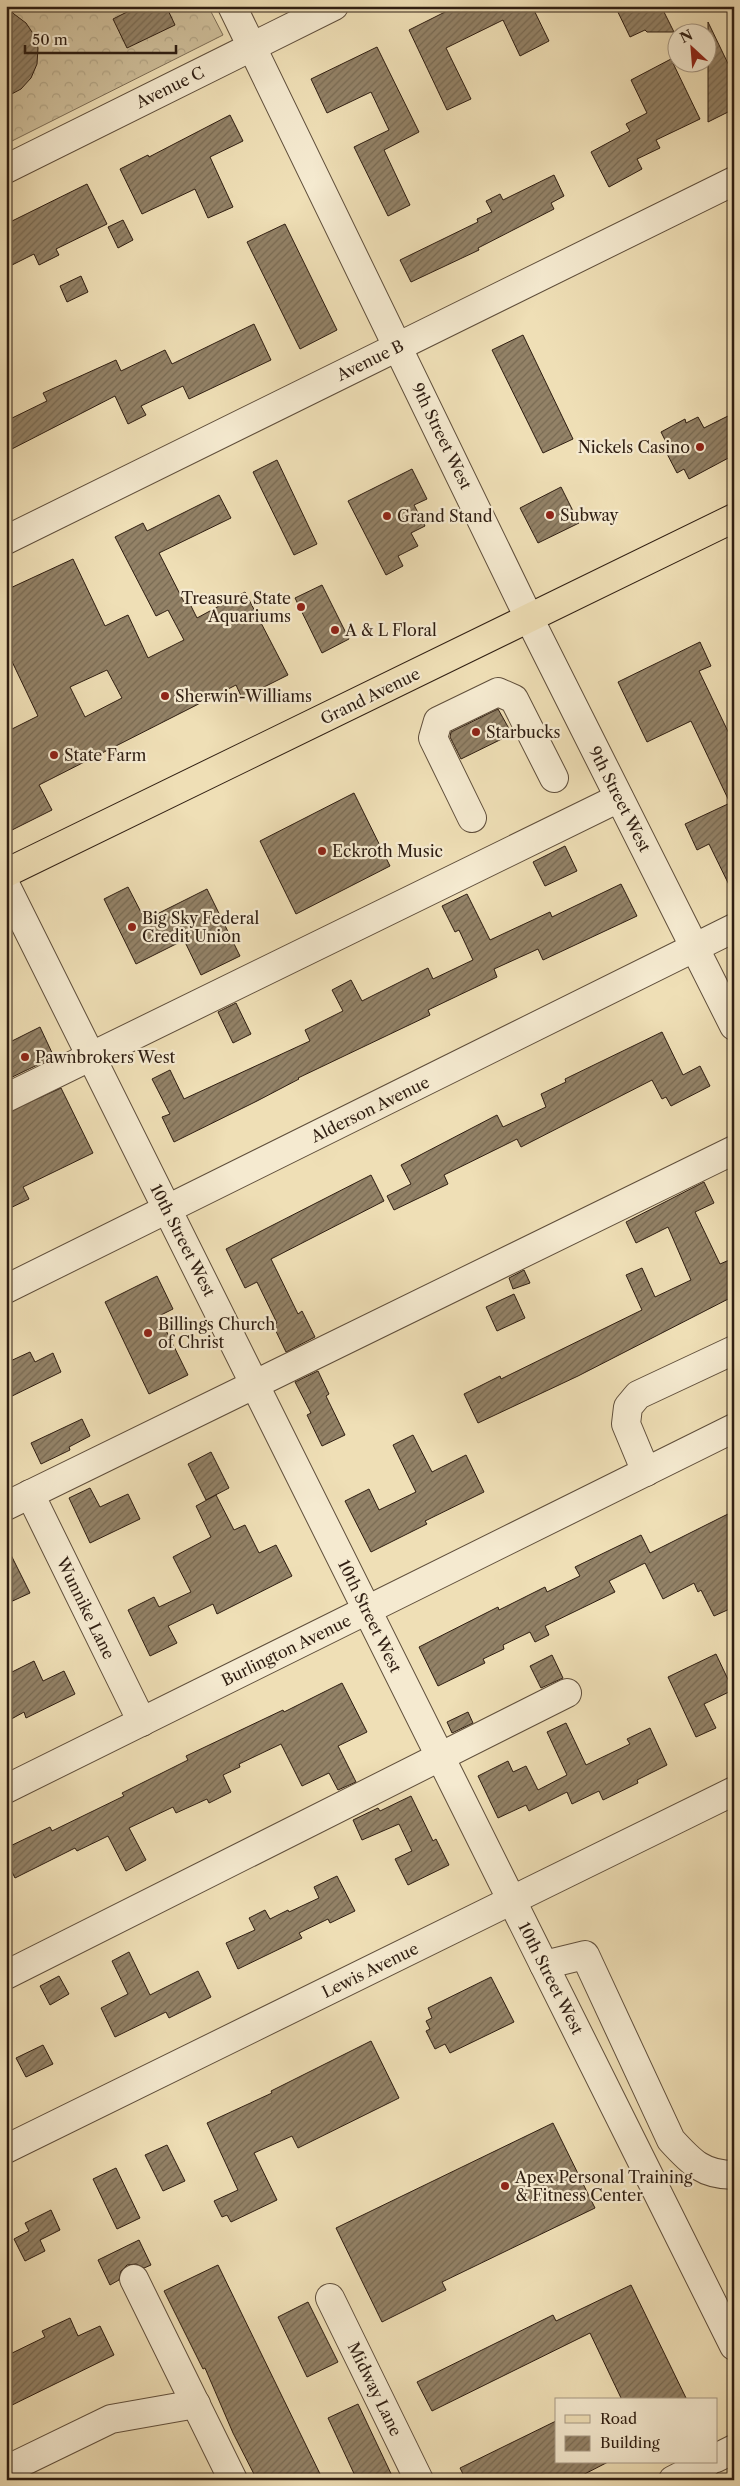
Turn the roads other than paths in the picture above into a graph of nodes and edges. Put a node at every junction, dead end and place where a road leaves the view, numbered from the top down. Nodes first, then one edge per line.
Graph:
1 (232, 6) edge
2 (334, 6) edge
3 (252, 47) junction
4 (6, 168) edge
5 (734, 181) edge
6 (398, 346) junction
7 (734, 518) edge
8 (6, 540) edge
9 (529, 618) junction
10 (554, 778) dead end
11 (619, 798) junction
12 (472, 818) dead end
13 (6, 873) edge
14 (6, 886) edge
15 (734, 928) edge
16 (694, 948) junction
17 (734, 1026) edge
18 (91, 1056) junction
19 (6, 1098) edge
20 (734, 1150) edge
21 (168, 1209) junction
22 (6, 1289) edge
23 (734, 1350) edge
24 (255, 1384) junction
25 (734, 1428) edge
26 (646, 1472) junction
27 (18, 1500) edge
28 (367, 1610) junction
29 (567, 1693) dead end
30 (142, 1722) junction
31 (440, 1757) junction
32 (6, 1789) edge
33 (734, 1791) edge
34 (512, 1900) junction
35 (544, 1965) junction
36 (6, 1975) edge
37 (6, 2149) edge
38 (734, 2175) edge
39 (134, 2279) dead end
40 (330, 2298) dead end
41 (734, 2346) edge
42 (196, 2404) junction
43 (734, 2449) edge
44 (718, 2457) edge
45 (704, 2464) edge
46 (6, 2470) edge
47 (234, 2480) edge
48 (419, 2480) edge
49 (673, 2480) edge

1 - 3 street, 9th Street West
2 - 3 street, Avenue C
3 - 4 street, Avenue C
3 - 6 street, 9th Street West
5 - 6 street, Avenue B
6 - 8 street, Avenue B
6 - 9 street, 9th Street West
7 - 9 main road, Grand Avenue
9 - 11 street, 9th Street West
9 - 13 main road, Grand Avenue
10 - 12 street
11 - 16 street, 9th Street West
11 - 18 street
14 - 18 street, 10th Street West
15 - 16 street, Alderson Avenue
16 - 17 street, 9th Street West
16 - 21 street, Alderson Avenue
18 - 19 street
18 - 21 street, 10th Street West
20 - 24 street
21 - 22 street, Alderson Avenue
21 - 24 street, 10th Street West
23 - 26 street
24 - 27 street
24 - 28 street, 10th Street West
25 - 26 street, Burlington Avenue
26 - 28 street, Burlington Avenue
27 - 30 street, Wunnike Lane
28 - 30 street, Burlington Avenue
28 - 31 street, 10th Street West
29 - 31 street
30 - 32 street, Burlington Avenue
31 - 34 street, 10th Street West
31 - 36 street
33 - 34 street, Lewis Avenue
34 - 35 street, 10th Street West
34 - 37 street, Lewis Avenue
35 - 38 street
35 - 41 street, 10th Street West
39 - 42 street
40 - 48 street, Midway Lane
42 - 46 street
42 - 47 street
43 - 44 street
45 - 49 street

